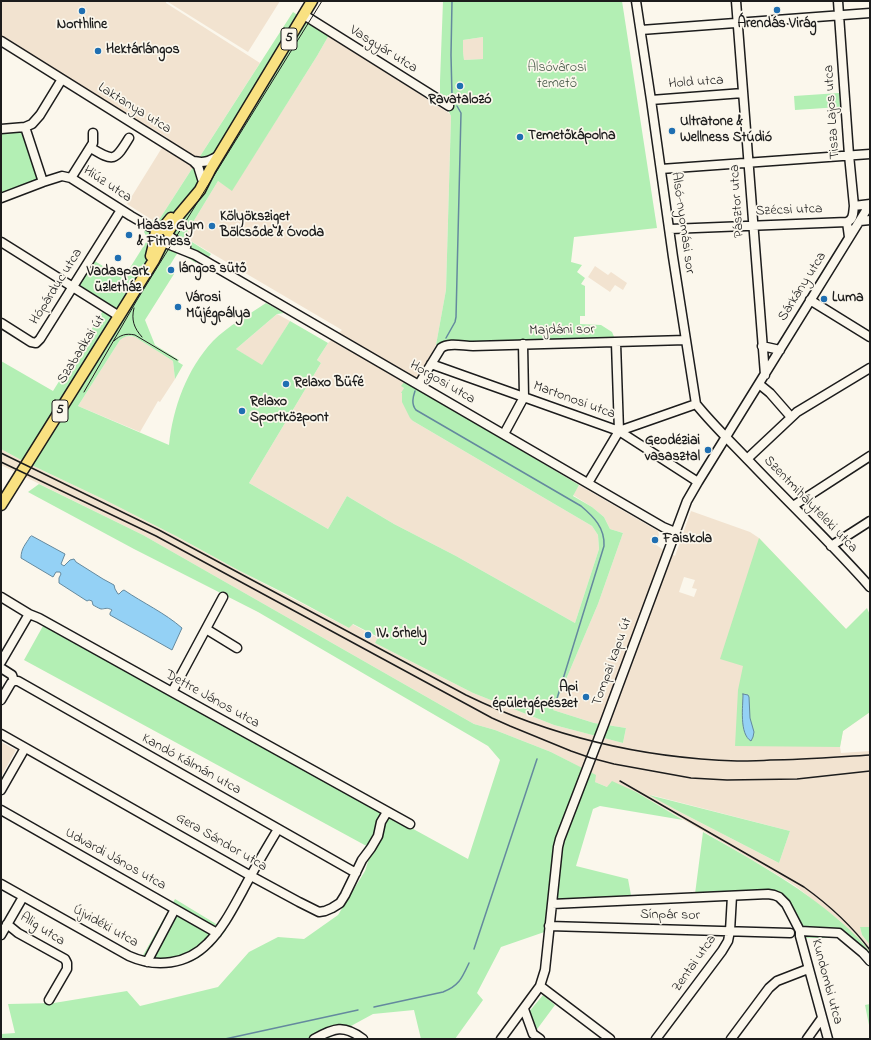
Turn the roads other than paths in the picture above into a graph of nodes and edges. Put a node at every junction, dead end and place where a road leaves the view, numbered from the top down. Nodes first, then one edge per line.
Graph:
1 (312, 1) edge
2 (636, 1) edge
3 (736, 1) edge
4 (838, 1) edge
5 (870, 13) edge
6 (304, 15) junction
7 (839, 15) junction
8 (738, 23) junction
9 (641, 30) junction
10 (1, 41) edge
11 (62, 79) junction
12 (743, 93) junction
13 (651, 100) junction
14 (449, 106) dead end
15 (25, 127) junction
16 (1, 129) edge
17 (93, 133) dead end
18 (129, 138) dead end
19 (91, 148) junction
20 (870, 154) edge
21 (849, 155) junction
22 (219, 156) junction
23 (193, 161) junction
24 (748, 163) junction
25 (661, 169) junction
26 (210, 170) junction
27 (71, 178) junction
28 (202, 179) junction
29 (43, 182) junction
30 (1, 198) edge
31 (870, 204) edge
32 (854, 206) junction
33 (121, 210) junction
34 (870, 220) edge
35 (860, 221) junction
36 (847, 222) junction
37 (753, 226) junction
38 (670, 229) junction
39 (162, 236) junction
40 (849, 237) junction
41 (1, 242) edge
42 (72, 286) junction
43 (810, 300) junction
44 (119, 316) junction
45 (1, 323) edge
46 (870, 337) edge
47 (686, 340) junction
48 (616, 343) junction
49 (523, 344) junction
50 (762, 346) junction
51 (780, 350) junction
52 (431, 364) junction
53 (870, 368) edge
54 (765, 375) junction
55 (419, 384) junction
56 (759, 384) junction
57 (524, 397) junction
58 (696, 404) junction
59 (791, 417) junction
60 (619, 431) junction
61 (504, 434) junction
62 (726, 438) junction
63 (870, 456) edge
64 (747, 459) junction
65 (698, 482) junction
66 (588, 483) junction
67 (1, 505) edge
68 (793, 506) junction
69 (870, 521) edge
70 (676, 532) junction
71 (831, 546) junction
72 (867, 580) edge
73 (870, 587) edge
74 (1, 597) edge
75 (223, 597) dead end
76 (30, 614) junction
77 (206, 629) junction
78 (237, 648) dead end
79 (1, 662) edge
80 (1, 668) edge
81 (14, 681) junction
82 (172, 692) junction
83 (1, 700) edge
84 (1, 734) edge
85 (25, 748) junction
86 (1, 790) edge
87 (1, 810) edge
88 (387, 812) junction
89 (410, 824) dead end
90 (278, 829) junction
91 (356, 873) junction
92 (251, 876) junction
93 (1, 884) edge
94 (732, 896) junction
95 (23, 897) junction
96 (552, 904) junction
97 (175, 909) junction
98 (7, 924) junction
99 (549, 926) junction
100 (730, 931) junction
101 (800, 931) junction
102 (217, 933) junction
103 (790, 933) dead end
104 (1, 935) edge
105 (870, 961) edge
106 (147, 962) junction
107 (808, 969) junction
108 (540, 986) junction
109 (49, 1000) dead end
110 (524, 1009) junction
111 (822, 1018) junction
112 (362, 1038) edge
113 (314, 1039) edge
114 (501, 1039) edge
115 (540, 1039) edge
116 (610, 1039) edge
117 (656, 1039) edge
118 (731, 1039) edge
119 (807, 1039) edge
120 (828, 1039) edge

1 - 6 main road, Szabadkai út / 5
2 - 9 street, Alsó-nyomási sor
3 - 8 street, Pásztor utca
4 - 7 street, Tisza Lajos utca
5 - 7 street
6 - 14 street, Vasgyár utca
6 - 22 main road, Szabadkai út / 5
7 - 8 street
7 - 21 street, Tisza Lajos utca
8 - 9 street
8 - 12 street, Pásztor utca
9 - 13 street, Alsó-nyomási sor
10 - 11 street, Laktanya utca
11 - 15 street
11 - 23 street, Laktanya utca
12 - 13 street, Hold utca
12 - 24 street, Pásztor utca
13 - 25 street, Alsó-nyomási sor
15 - 16 street
15 - 29 street
17 - 19 street
18 - 19 street
19 - 27 street
20 - 21 street
21 - 24 street
21 - 32 street, Tisza Lajos utca
22 - 23 street
22 - 26 main road, Szabadkai út / 5
23 - 28 street
24 - 25 street
24 - 37 street, Pásztor utca
25 - 38 street, Alsó-nyomási sor
26 - 28 main road, Szabadkai út / 5
26 - 39 main road, Szabadkai út / 5
27 - 29 street, Hiúz utca
27 - 33 street, Hiúz utca
28 - 39 main road, Szabadkai út / 5
29 - 30 street, Hiúz utca
31 - 32 street
31 - 35 street, Sárkány utca
32 - 36 street
33 - 39 street, Hiúz utca
33 - 42 street, Hópárduc utca
34 - 35 street
35 - 40 street, Sárkány utca
36 - 37 street, Szécsi utca
36 - 40 street
37 - 38 street, Szécsi utca
37 - 50 street, Pásztor utca
38 - 47 street, Alsó-nyomási sor
39 - 44 main road, Szabadkai út / 5
39 - 55 street, Horgosi utca
40 - 43 street, Sárkány utca
41 - 42 street
42 - 44 street
42 - 45 street, Hópárduc utca
43 - 46 street
43 - 51 street, Sárkány utca
44 - 67 main road, Szabadkai út / 5
47 - 48 street, Majdáni sor
47 - 58 street, Alsó-nyomási sor
48 - 49 street, Majdáni sor
48 - 60 street
49 - 52 street, Majdáni sor
49 - 57 street
50 - 51 street
50 - 54 street, Pásztor utca
51 - 54 street, Sárkány utca
52 - 55 street
52 - 57 street, Martonosi utca
53 - 59 street
54 - 56 street, Sárkány utca
55 - 61 street, Horgosi utca
56 - 59 street
56 - 62 street, Sárkány utca
57 - 60 street, Martonosi utca
57 - 61 street
58 - 60 street
58 - 62 street
59 - 64 street
60 - 65 street, Martonosi utca
60 - 66 street
61 - 66 street, Horgosi utca
62 - 64 street, Szentmihályteleki utca
62 - 65 street, Tompai kapu út
63 - 68 street
64 - 68 street, Szentmihályteleki utca
65 - 70 street, Tompai kapu út
66 - 70 street, Horgosi utca
68 - 71 street, Szentmihályteleki utca
69 - 71 street
70 - 96 street, Tompai kapu út
71 - 72 street, Szentmihályteleki utca
72 - 73 street, Szentmihályteleki utca
74 - 76 street, Dettre János utca
75 - 77 street
76 - 79 street
76 - 82 street, Dettre János utca
77 - 78 street
77 - 82 street
80 - 81 street, Kandó Kálmán utca
81 - 83 street
81 - 90 street, Kandó Kálmán utca
82 - 88 street, Dettre János utca
84 - 85 street, Gera Sándor utca
85 - 86 street
85 - 92 street, Gera Sándor utca
87 - 97 street, Udvardi János utca
88 - 89 street, Dettre János utca
88 - 91 street, Gera Sándor utca
90 - 91 street, Kandó Kálmán utca
90 - 92 street, Újvidéki utca
91 - 92 street, Gera Sándor utca
92 - 102 street, Újvidéki utca
93 - 95 street, Újvidéki utca
94 - 96 street
94 - 100 street, Zentai utca
94 - 101 street, Kundombi utca
95 - 98 street
95 - 106 street, Újvidéki utca
96 - 99 street, Tompai kapu út
97 - 102 street, Udvardi János utca
97 - 106 street
98 - 104 street
98 - 109 street, Alig utca
99 - 100 street, Sínpár sor
99 - 108 street, Tompai kapu út
100 - 103 street, Sínpár sor
100 - 117 street, Zentai utca
101 - 105 street
101 - 107 street, Kundombi utca
102 - 106 street, Újvidéki utca
107 - 111 street, Kundombi utca
107 - 118 street
108 - 110 street, Tompai kapu út
108 - 116 street
110 - 114 street, Tompai kapu út
110 - 115 street
111 - 119 street
111 - 120 street, Kundombi utca
112 - 113 street

